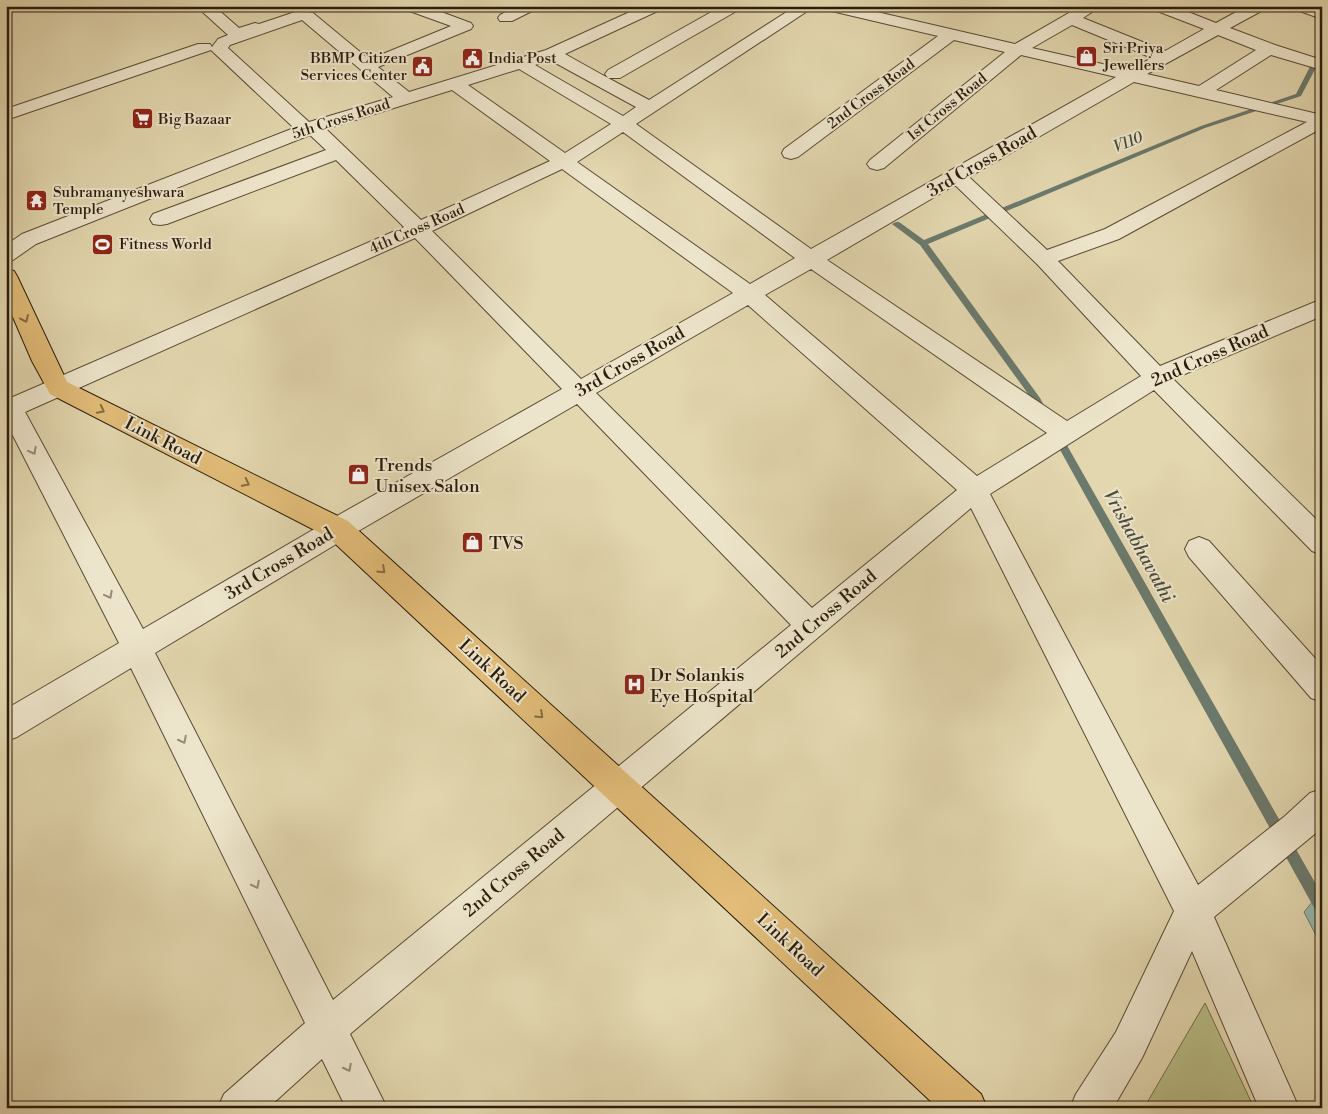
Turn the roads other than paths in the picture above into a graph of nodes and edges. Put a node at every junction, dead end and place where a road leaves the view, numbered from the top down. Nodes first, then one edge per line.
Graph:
1 (204, 6) edge
2 (410, 6) edge
3 (530, 6) edge
4 (656, 6) edge
5 (734, 6) edge
6 (807, 6) edge
7 (1093, 6) edge
8 (1158, 6) edge
9 (1259, 6) edge
10 (1300, 6) edge
11 (841, 7) edge
12 (312, 8) edge
13 (1322, 14) edge
14 (506, 18) dead end
15 (1071, 19) junction
16 (1217, 29) junction
17 (952, 34) junction
18 (204, 48) dead end
19 (1269, 49) junction
20 (1017, 50) junction
21 (552, 54) junction
22 (1165, 57) junction
23 (379, 62) junction
24 (520, 63) junction
25 (1322, 65) edge
26 (614, 74) dead end
27 (1131, 76) junction
28 (454, 83) junction
29 (1202, 92) junction
30 (412, 96) junction
31 (649, 107) junction
32 (6, 115) edge
33 (1322, 120) edge
34 (623, 123) junction
35 (309, 128) junction
36 (339, 152) junction
37 (791, 153) dead end
38 (565, 161) junction
39 (877, 164) dead end
40 (957, 176) junction
41 (160, 219) dead end
42 (418, 229) junction
43 (29, 239) junction
44 (6, 240) edge
45 (6, 255) edge
46 (811, 259) junction
47 (1044, 259) junction
48 (6, 276) edge
49 (749, 294) junction
50 (1322, 307) edge
51 (1156, 377) junction
52 (58, 388) junction
53 (578, 392) junction
54 (8, 409) edge
55 (1066, 433) junction
56 (975, 490) junction
57 (338, 529) junction
58 (1322, 543) edge
59 (1199, 549) dead end
60 (811, 626) junction
61 (137, 648) junction
62 (1322, 688) edge
63 (6, 726) edge
64 (618, 787) junction
65 (1322, 805) edge
66 (1192, 911) junction
67 (328, 1028) junction
68 (238, 1108) edge
69 (367, 1108) edge
70 (967, 1108) edge
71 (1090, 1108) edge
72 (1279, 1108) edge

1 - 12 street
2 - 23 street
3 - 14 street
4 - 21 street, 5th Cross Road
5 - 26 street
6 - 31 street, 4th Cross Road
7 - 15 street, 1st Cross Road
8 - 16 street
9 - 16 street, 3rd Cross Road
10 - 13 street
11 - 17 street
12 - 23 street
15 - 20 street, 1st Cross Road
15 - 22 street
16 - 19 street
16 - 22 street, 3rd Cross Road
17 - 20 street
17 - 37 street, 2nd Cross Road
18 - 32 street
19 - 25 street
19 - 29 street
20 - 27 street
20 - 39 street, 1st Cross Road
21 - 24 street, 5th Cross Road
21 - 31 street
22 - 27 street, 3rd Cross Road
23 - 30 street
24 - 28 street, 5th Cross Road
24 - 34 street
27 - 29 street
27 - 40 street, 3rd Cross Road
28 - 30 street, 5th Cross Road
28 - 38 street
29 - 33 street
30 - 35 street, 5th Cross Road
30 - 35 street
31 - 34 street, 4th Cross Road
33 - 47 street
34 - 38 street, 4th Cross Road
34 - 46 street
35 - 36 street
35 - 43 street, 5th Cross Road
36 - 41 street
36 - 42 street
38 - 42 street, 4th Cross Road
38 - 49 street
40 - 46 street, 3rd Cross Road
40 - 47 street
42 - 52 street, 4th Cross Road
42 - 53 street
43 - 44 street, 5th Cross Road
43 - 45 street, 5th Cross Road
46 - 49 street, 3rd Cross Road
46 - 55 street
47 - 51 street
48 -> 52 main road
49 - 53 street, 3rd Cross Road
49 - 56 street
50 - 51 street, 2nd Cross Road
51 - 55 street, 2nd Cross Road
51 - 58 street
52 - 54 street, 4th Cross Road
52 -> 57 main road, Link Road
53 - 57 street, 3rd Cross Road
53 - 60 street
54 -> 61 street
55 - 56 street, 2nd Cross Road
56 - 60 street, 2nd Cross Road
56 - 66 street
57 - 61 street, 3rd Cross Road
57 -> 64 main road, Link Road
59 - 62 street
60 - 64 street, 2nd Cross Road
61 - 63 street, 3rd Cross Road
61 -> 67 street
64 - 67 street, 2nd Cross Road
64 - 70 main road, Link Road
65 - 66 street
66 - 71 street
66 - 72 street
67 - 68 street, 2nd Cross Road
67 -> 69 street

